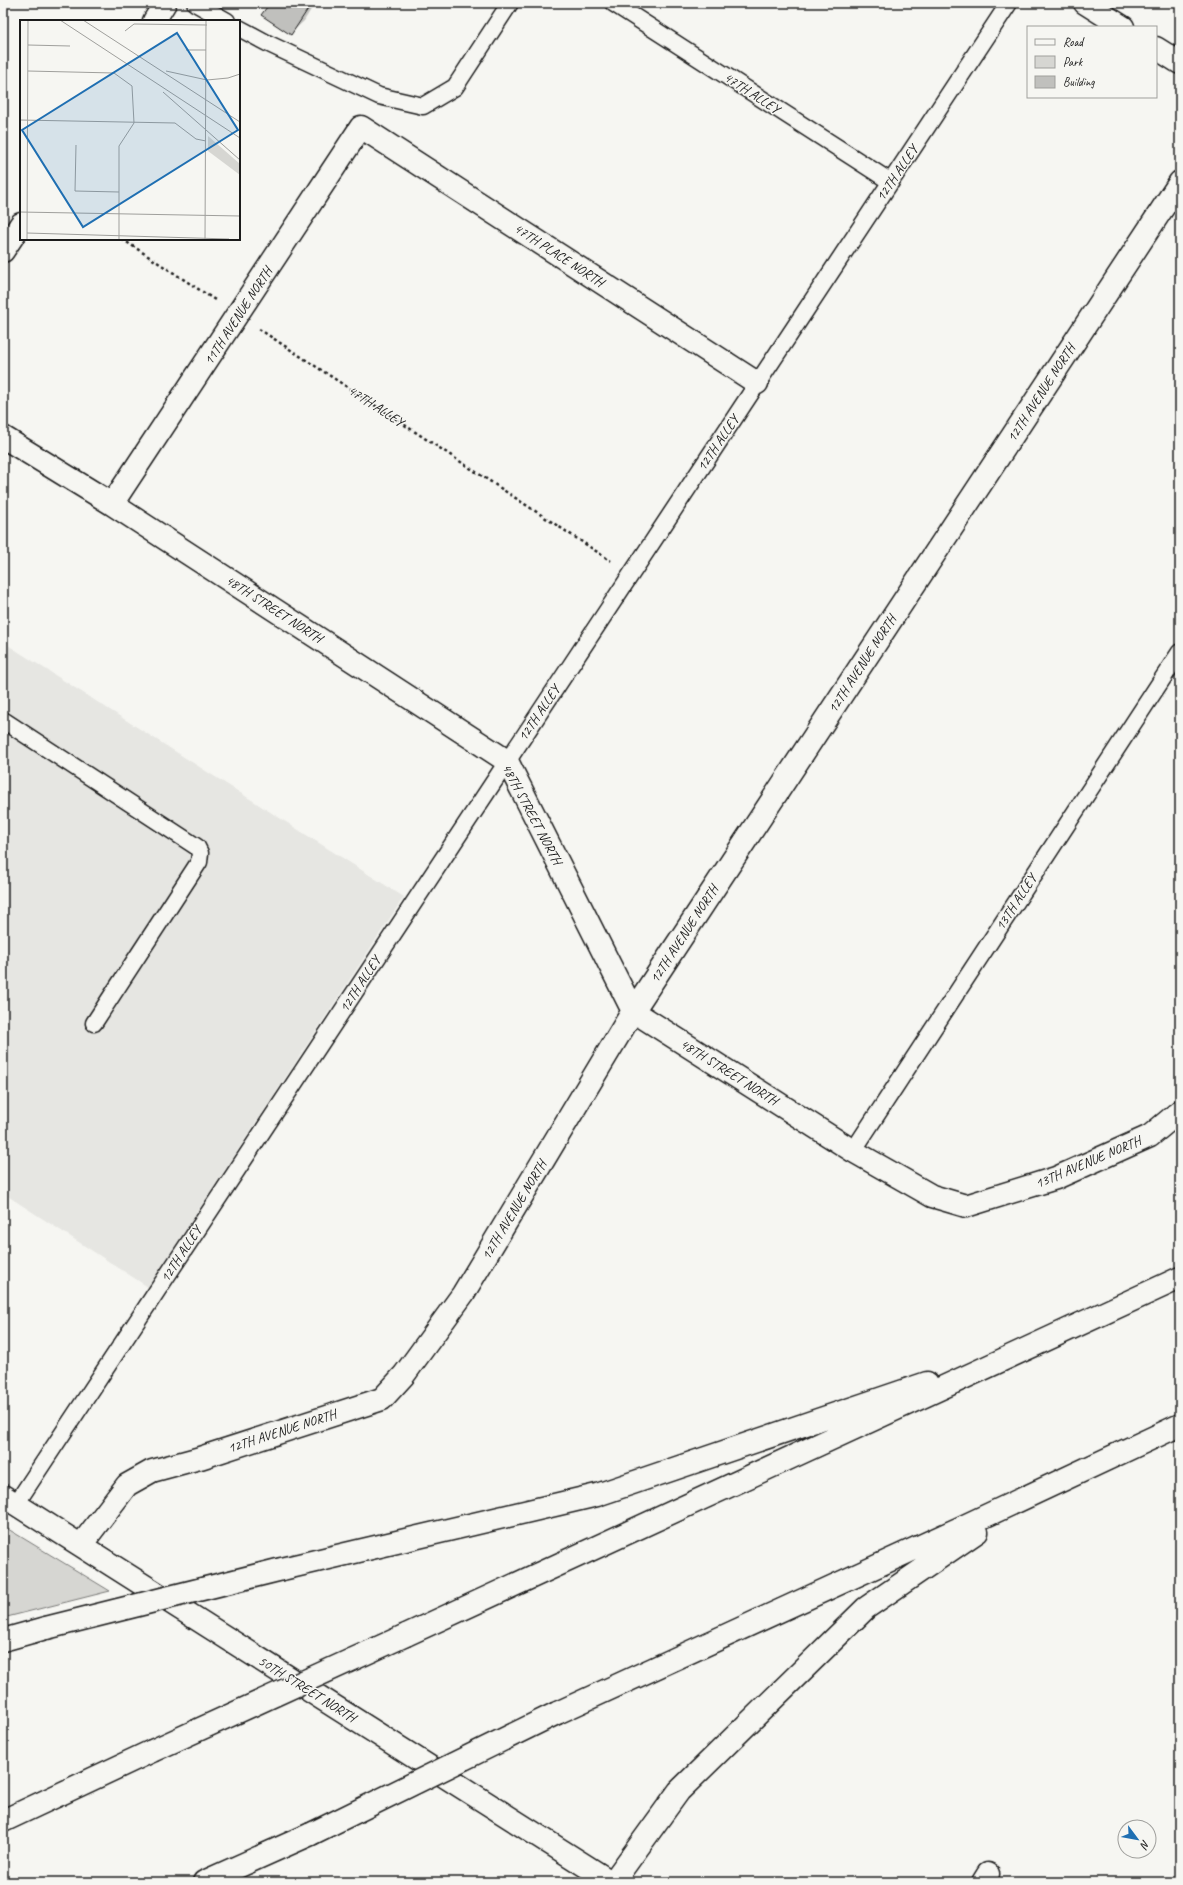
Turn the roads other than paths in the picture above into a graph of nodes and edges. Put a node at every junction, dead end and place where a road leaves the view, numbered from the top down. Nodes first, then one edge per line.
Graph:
1 (165, 3) edge
2 (195, 3) edge
3 (510, 3) edge
4 (613, 3) edge
5 (1009, 3) edge
6 (1085, 3) edge
7 (155, 20) edge
8 (225, 20) edge
9 (1121, 26) edge
10 (240, 29) edge
11 (1157, 49) edge
12 (1180, 63) edge
13 (361, 127) joint
14 (891, 182) junction
15 (1180, 182) edge
16 (20, 226) edge
17 (3, 251) edge
18 (757, 383) junction
19 (3, 436) edge
20 (112, 504) junction
21 (1180, 652) edge
22 (3, 720) edge
23 (507, 761) junction
24 (633, 1011) junction
25 (94, 1023) dead end
26 (1180, 1111) edge
27 (853, 1151) junction
28 (966, 1206) joint
29 (1180, 1278) edge
30 (1040, 1344) junction
31 (1180, 1424) edge
32 (1029, 1496) junction
33 (9, 1500) edge
34 (81, 1545) junction
35 (3, 1640) edge
36 (3, 1821) edge
37 (204, 1882) edge
38 (612, 1882) edge

1 - 7 main road
2 - 8 lane
3 - 10 lane
4 - 14 lane, 47TH ALLEY
5 - 14 lane, 12TH ALLEY
6 - 9 main road
11 - 12 main road
13 - 18 main road, 47TH PLACE NORTH
13 - 20 main road, 11TH AVENUE NORTH
14 - 18 lane, 12TH ALLEY
15 - 24 main road, 12TH AVENUE NORTH
16 - 17 main road
18 - 23 lane, 12TH ALLEY
19 - 20 main road, 48TH STREET NORTH
20 - 23 main road, 48TH STREET NORTH
21 - 27 lane, 13TH ALLEY
22 - 25 lane
23 - 24 main road, 48TH STREET NORTH
23 - 33 lane, 12TH ALLEY
24 - 27 main road, 48TH STREET NORTH
24 - 34 main road, 12TH AVENUE NORTH
26 - 28 main road, 13TH AVENUE NORTH
27 - 28 main road, 48TH STREET NORTH
29 - 30 main road
30 - 35 main road, bridge
30 - 36 main road, bridge
31 - 32 main road
32 - 37 main road, bridge
32 - 38 main road
33 - 34 main road, 50TH STREET NORTH
34 - 38 main road, 50TH STREET NORTH

